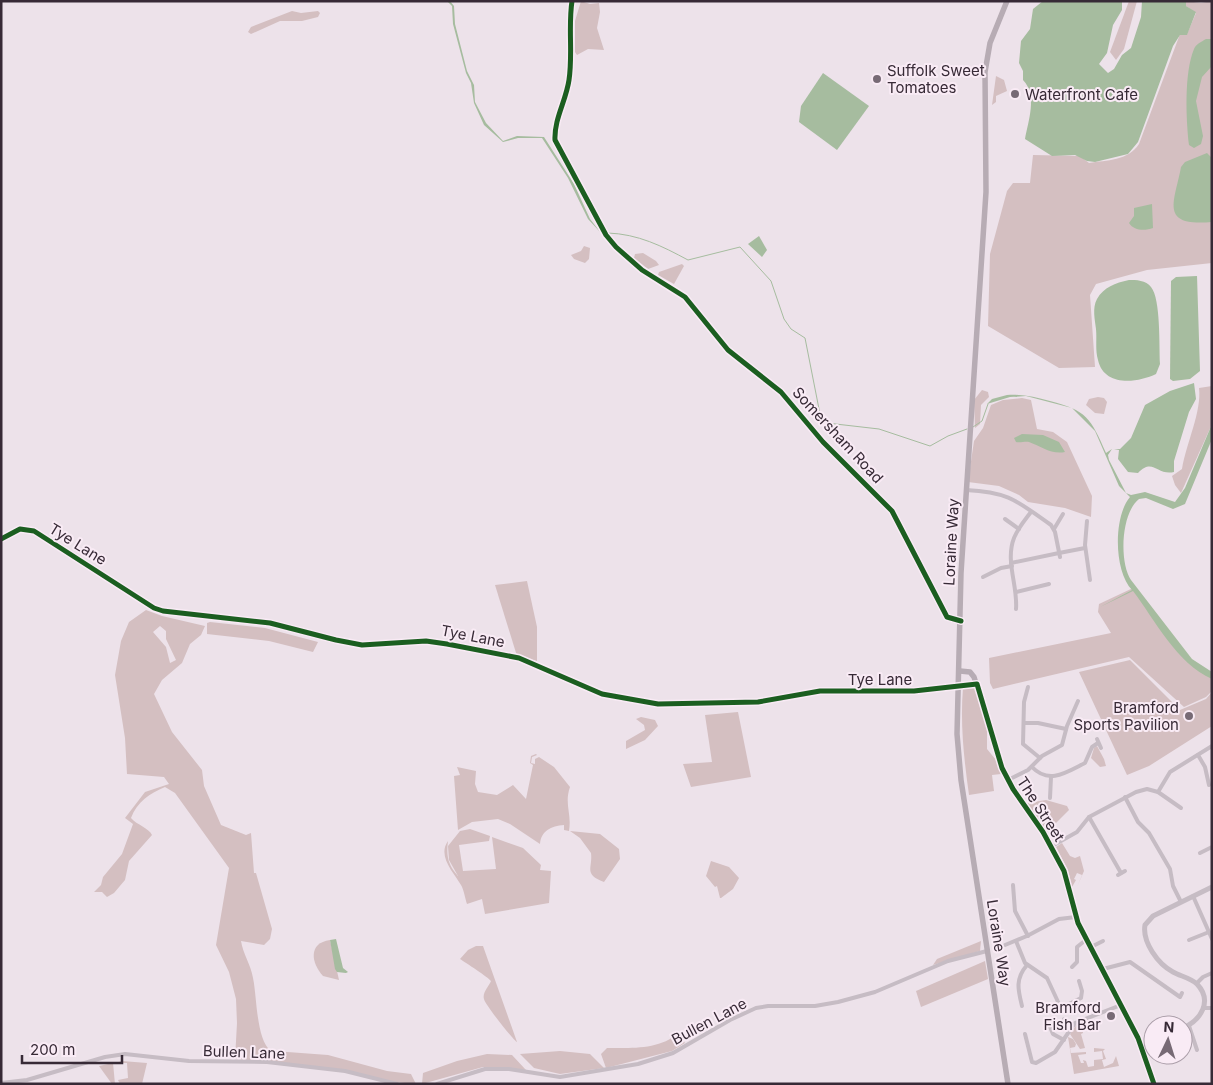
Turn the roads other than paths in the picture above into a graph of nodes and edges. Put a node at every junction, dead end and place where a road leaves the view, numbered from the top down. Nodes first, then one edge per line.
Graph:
1 (572, 1) edge
2 (1007, 1) edge
3 (966, 490) junction
4 (1031, 512) junction
5 (1064, 514) dead end
6 (1005, 519) dead end
7 (1087, 521) dead end
8 (1019, 529) junction
9 (1054, 529) junction
10 (1079, 533) dead end
11 (1085, 533) junction
12 (1, 539) edge
13 (1085, 548) junction
14 (1059, 554) junction
15 (1011, 564) junction
16 (983, 578) dead end
17 (1090, 580) dead end
18 (1049, 584) dead end
19 (1016, 592) junction
20 (1016, 609) dead end
21 (961, 620) junction
22 (960, 670) junction
23 (959, 687) junction
24 (1028, 687) dead end
25 (1078, 701) dead end
26 (1024, 723) junction
27 (1066, 729) junction
28 (1212, 746) edge
29 (1101, 748) dead end
30 (1198, 755) junction
31 (1040, 758) junction
32 (1032, 767) junction
33 (1051, 777) junction
34 (1008, 780) junction
35 (1209, 786) dead end
36 (1158, 792) junction
37 (1050, 798) dead end
38 (1125, 798) junction
39 (1181, 808) dead end
40 (1089, 816) junction
41 (1052, 846) junction
42 (1212, 847) edge
43 (1200, 853) dead end
44 (1121, 873) dead end
45 (1013, 885) dead end
46 (1212, 887) edge
47 (1193, 896) junction
48 (1181, 902) junction
49 (1076, 917) junction
50 (1209, 932) junction
51 (1028, 936) junction
52 (1087, 939) junction
53 (1212, 939) edge
54 (1189, 940) dead end
55 (1016, 941) junction
56 (1103, 941) dead end
57 (1005, 945) dead end
58 (1091, 947) junction
59 (988, 951) junction
60 (1076, 954) junction
61 (1071, 957) dead end
62 (1027, 965) junction
63 (1072, 967) dead end
64 (1103, 970) junction
65 (1212, 973) edge
66 (1079, 981) dead end
67 (1197, 984) junction
68 (1182, 993) dead end
69 (1121, 1005) junction
70 (1022, 1006) dead end
71 (1205, 1008) junction
72 (1212, 1008) edge
73 (1064, 1019) dead end
74 (1193, 1024) edge
75 (1072, 1026) junction
76 (1050, 1027) dead end
77 (1024, 1034) dead end
78 (1193, 1038) edge
79 (1064, 1040) junction
80 (1143, 1050) edge
81 (1197, 1050) dead end
82 (1148, 1065) edge
83 (1, 1083) edge
84 (397, 1084) edge
85 (437, 1084) edge
86 (1008, 1084) edge
87 (1154, 1084) edge

1 - 21 street, Somersham Road
2 - 3 main road, Loraine Way
3 - 4 street
3 - 21 main road, Loraine Way
4 - 8 street
4 - 9 street
5 - 9 street
6 - 8 street
7 - 11 street
8 - 15 street
9 - 14 street
10 - 11 street
11 - 13 street
12 - 23 street, Tye Lane
13 - 14 street
13 - 17 street
14 - 15 street
15 - 16 street
15 - 19 street
18 - 19 street
19 - 20 street
21 - 22 main road, Loraine Way
22 - 23 main road, Loraine Way
22 - 34 main road, The Street
23 - 59 main road, Loraine Way
24 - 26 street
25 - 27 street
26 - 27 street
26 - 31 street
27 - 31 street
28 - 30 street
29 - 33 street
30 - 35 street
30 - 36 street
31 - 32 street
32 - 33 street
32 - 34 street
33 - 37 street
34 - 41 main road, The Street
36 - 38 street
36 - 39 street
38 - 40 street
38 - 48 street
40 - 41 street
40 - 44 street
41 - 49 main road, The Street
42 - 43 street
45 - 51 street
46 - 47 street
47 - 48 street
47 - 50 street
48 - 67 street
49 - 51 street
49 - 52 main road, The Street
50 - 53 street
50 - 54 street
51 - 55 street
52 - 58 main road, The Street
52 - 60 street
55 - 57 street
55 - 62 street
56 - 58 street
58 - 64 main road, The Street
59 - 85 street, Bullen Lane
59 - 86 main road, Loraine Way
60 - 61 street
60 - 63 street
62 - 66 street
62 - 70 street
64 - 68 street
64 - 69 main road, The Street
65 - 67 street
67 - 71 street
69 - 75 street
69 - 80 main road, The Street
71 - 72 street
71 - 74 street
73 - 75 street
75 - 79 street
76 - 79 street
77 - 79 street
78 - 81 street
82 - 87 main road, The Street
83 - 84 street, Bullen Lane

